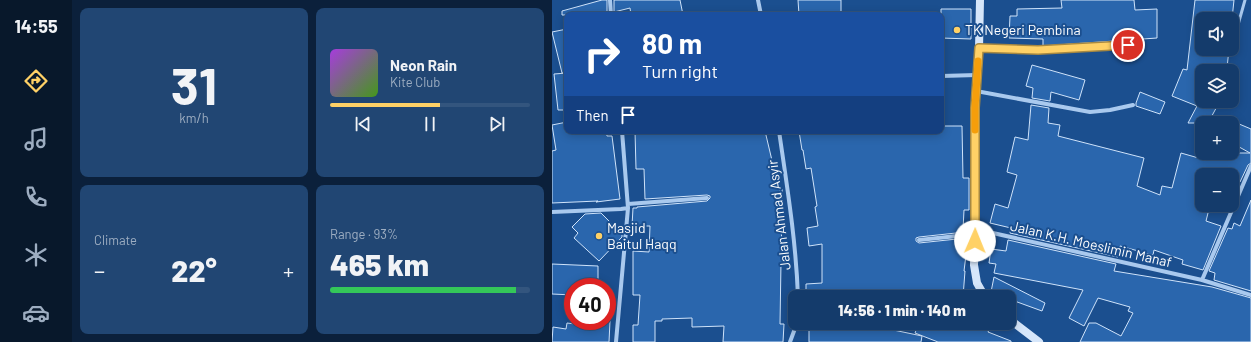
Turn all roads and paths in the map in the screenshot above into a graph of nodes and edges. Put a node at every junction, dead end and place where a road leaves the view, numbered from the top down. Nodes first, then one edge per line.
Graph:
1 (610, 0) edge
2 (758, 0) edge
3 (980, 0) edge
4 (1245, 0) edge
5 (611, 12) edge
6 (760, 12) edge
7 (1239, 21) edge
8 (1128, 45) dead end
9 (979, 48) junction
10 (977, 75) junction
11 (944, 76) edge
12 (976, 91) junction
13 (1132, 105) dead end
14 (622, 134) edge
15 (779, 134) edge
16 (1251, 166) edge
17 (1250, 171) edge
18 (707, 198) dead end
19 (628, 206) junction
20 (552, 212) edge
21 (975, 229) junction
22 (919, 240) dead end
23 (1202, 280) junction
24 (798, 290) edge
25 (981, 290) edge
26 (1251, 295) edge
27 (1016, 324) edge
28 (794, 330) edge
29 (616, 342) edge
30 (790, 342) edge
31 (1039, 342) edge

1 - 5 street
2 - 6 street
3 - 9 street
4 - 7 lane
8 - 9 street
9 - 10 street
10 - 11 street
10 - 12 street
12 - 13 street
12 - 21 street
14 - 19 street
15 - 24 street, Jalan Ahmad Asyir
16 - 17 street
17 - 23 street
18 - 19 street
19 - 20 street
19 - 29 street
21 - 22 street
21 - 23 street, Jalan K.H. Moeslimin Manaf
21 - 25 street
23 - 26 street, Jalan K.H. Moeslimin Manaf
27 - 31 street
28 - 30 street

